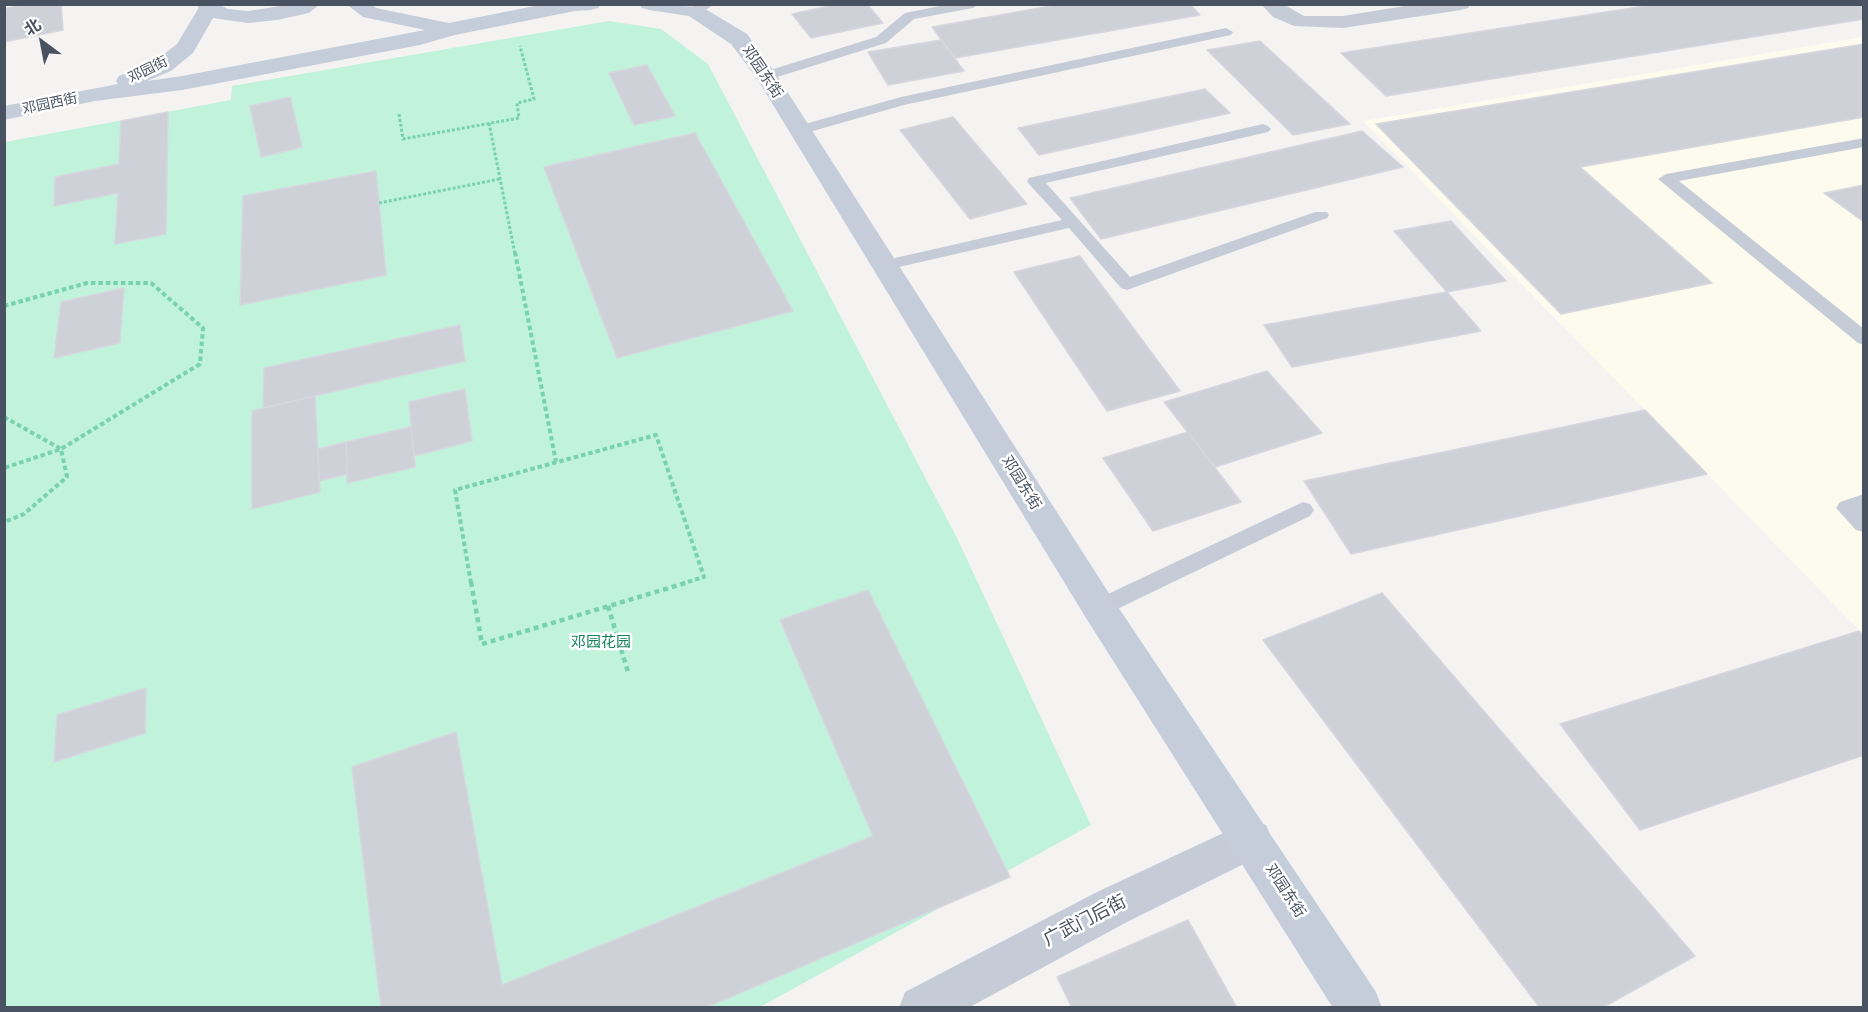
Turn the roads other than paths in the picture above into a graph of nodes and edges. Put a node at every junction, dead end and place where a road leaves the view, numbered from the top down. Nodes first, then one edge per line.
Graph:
1 (310, 4) edge
2 (356, 4) edge
3 (591, 4) edge
4 (649, 4) edge
5 (973, 4) edge
6 (1271, 4) edge
7 (1461, 4) edge
8 (208, 7) edge
9 (702, 8) edge
10 (451, 29) junction
11 (1226, 32) dead end
12 (766, 76) junction
13 (95, 94) junction
14 (4, 113) edge
15 (1263, 129) dead end
16 (800, 130) junction
17 (1863, 142) edge
18 (1321, 215) dead end
19 (1073, 222) junction
20 (886, 265) junction
21 (1863, 339) edge
22 (1863, 502) edge
23 (1303, 510) dead end
24 (1863, 524) edge
25 (1099, 608) junction
26 (1251, 839) junction
27 (921, 1008) edge
28 (1360, 1008) edge

1 - 8 street
2 - 10 street
3 - 10 street
4 - 9 street, 邓园东街
5 - 12 lane
6 - 7 street
8 - 13 street, 邓园街
9 - 12 street, 邓园东街
10 - 13 street
11 - 16 lane
12 - 16 street, 邓园东街
13 - 14 street, 邓园西街
15 - 19 lane
16 - 20 street, 邓园东街
17 - 21 lane
18 - 19 lane
19 - 20 lane
20 - 25 street, 邓园东街
22 - 24 lane
23 - 25 lane
25 - 26 street, 邓园东街
26 - 27 street, 广武门后街
26 - 28 street, 邓园东街

